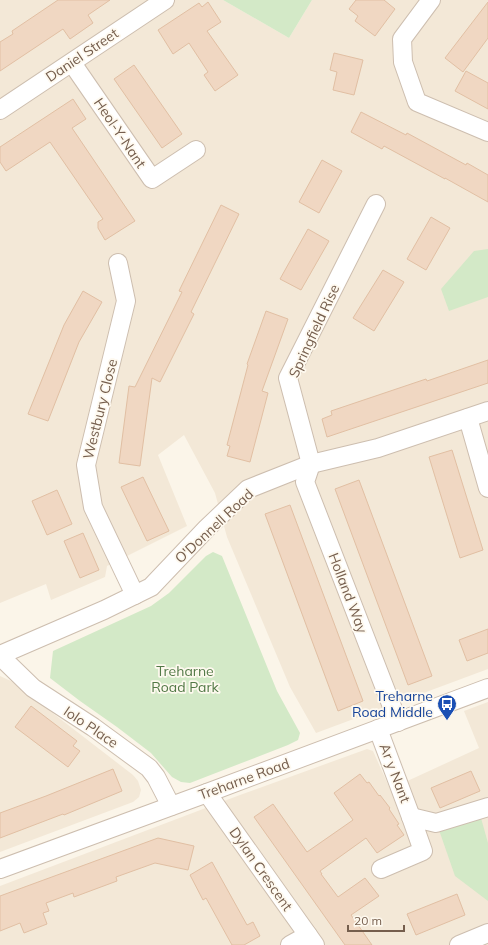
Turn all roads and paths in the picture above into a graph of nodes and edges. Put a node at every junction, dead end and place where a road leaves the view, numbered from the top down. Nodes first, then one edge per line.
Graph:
1 (164, 0) edge
2 (431, 0) edge
3 (72, 62) junction
4 (0, 110) edge
5 (488, 132) edge
6 (196, 150) dead end
7 (376, 204) dead end
8 (118, 263) dead end
9 (488, 411) edge
10 (468, 418) junction
11 (311, 464) junction
12 (488, 488) edge
13 (135, 595) junction
14 (0, 656) edge
15 (488, 688) edge
16 (398, 722) junction
17 (378, 729) junction
18 (207, 793) junction
19 (171, 806) junction
20 (488, 807) edge
21 (412, 817) junction
22 (0, 869) edge
23 (381, 869) dead end
24 (488, 933) edge
25 (311, 940) edge
26 (290, 945) edge
27 (460, 945) edge

1 - 3 street, Daniel Street
2 - 5 street
3 - 4 street, Daniel Street
3 - 6 street, Heol-Y-Nant
7 - 11 street, Springfield Rise
8 - 13 street, Westbury Close
9 - 10 street, O'Donnell Road
10 - 11 street, O'Donnell Road
10 - 12 street
11 - 13 street, O'Donnell Road
11 - 16 street, Holland Way
13 - 14 street, O'Donnell Road
14 - 19 street, Iolo Place
15 - 16 street, Treharne Road
16 - 17 street, Treharne Road
17 - 18 street, Treharne Road
17 - 21 street, Ar y Nant
18 - 19 street, Treharne Road
18 - 25 street, Dylan Crescent
19 - 22 street, Treharne Road
20 - 21 street, Ar y Nant
21 - 23 street, Ar y Nant
24 - 27 street
25 - 26 street

